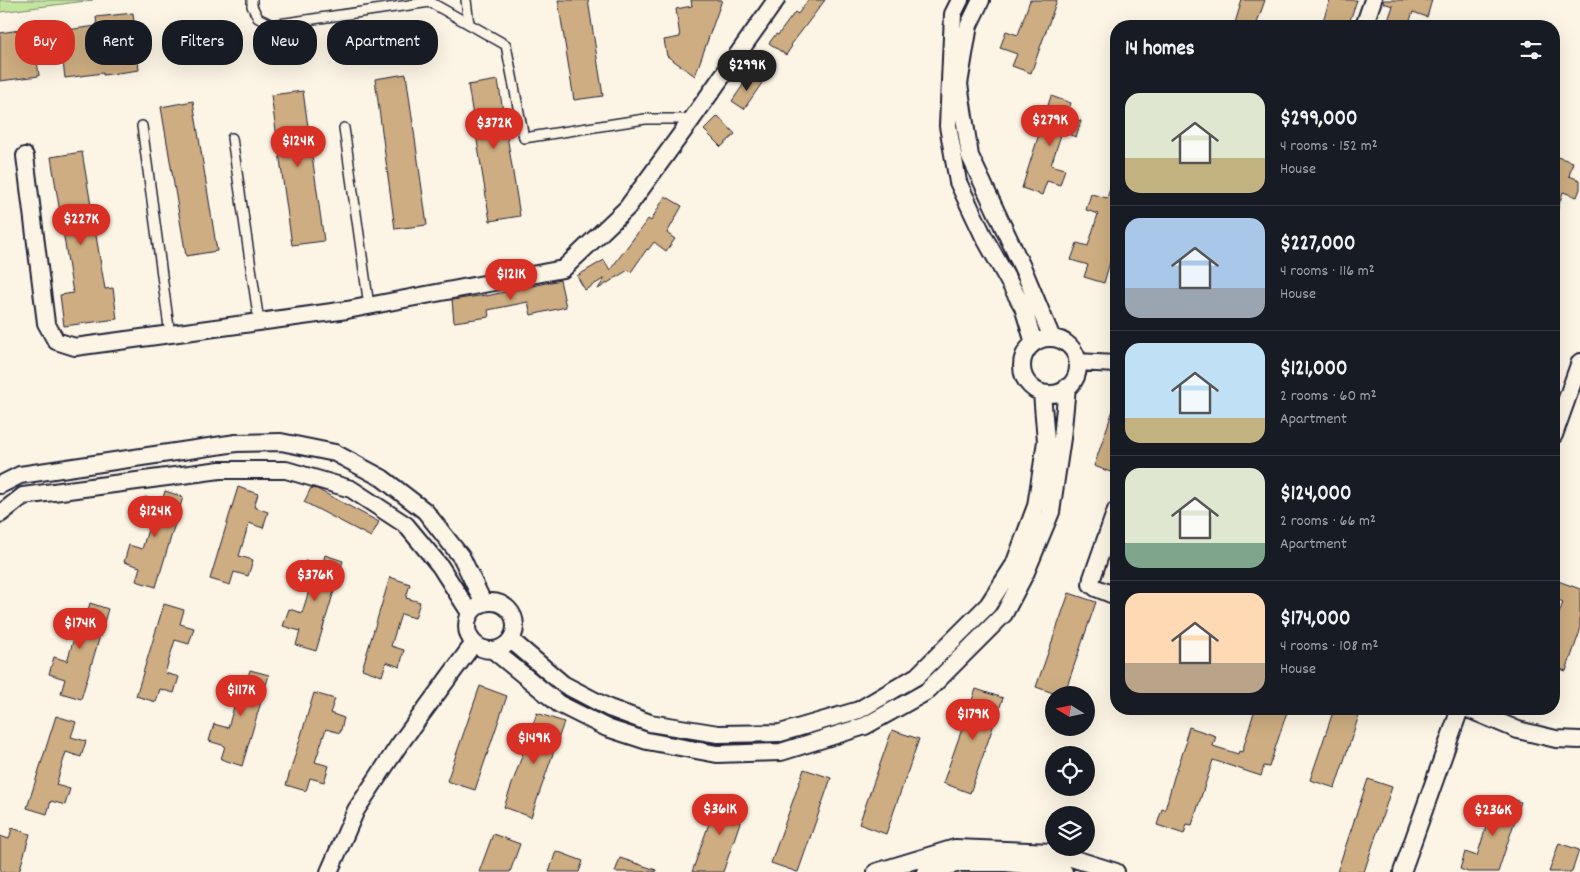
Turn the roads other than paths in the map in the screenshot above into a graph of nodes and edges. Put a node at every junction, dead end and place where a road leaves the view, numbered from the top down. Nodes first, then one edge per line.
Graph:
1 (252, 0) edge
2 (466, 0) edge
3 (776, 0) edge
4 (960, 0) edge
5 (980, 0) edge
6 (1374, 0) edge
7 (1366, 20) edge
8 (469, 24) junction
9 (692, 119) junction
10 (142, 126) dead end
11 (344, 128) dead end
12 (232, 138) dead end
13 (25, 156) dead end
14 (369, 306) junction
15 (259, 322) junction
16 (170, 335) junction
17 (1052, 338) junction
18 (1034, 343) junction
19 (1077, 362) junction
20 (1580, 362) edge
21 (1110, 364) edge
22 (1067, 388) junction
23 (1042, 393) junction
24 (1560, 418) edge
25 (0, 485) edge
26 (0, 514) edge
27 (1110, 528) edge
28 (1110, 594) edge
29 (477, 607) junction
30 (511, 640) junction
31 (474, 643) junction
32 (493, 650) junction
33 (1458, 715) edge
34 (1482, 715) edge
35 (1580, 740) edge
36 (329, 872) edge
37 (876, 872) edge
38 (925, 872) edge
39 (1064, 872) edge
40 (1116, 872) edge
41 (1402, 872) edge

1 - 8 lane
2 - 8 lane
3 - 9 street
4 - 18 street
5 - 17 street
6 - 7 street
8 - 9 lane
9 - 14 street
10 - 16 lane
11 - 14 lane
12 - 15 lane
13 - 16 street
14 - 15 street
15 - 16 street
17 - 18 street
17 - 19 street
18 - 23 street
19 - 21 street
19 - 22 street
20 - 24 street
22 - 23 street
22 - 32 street
23 - 30 street
25 - 29 street
26 - 29 street
27 - 28 street
29 - 30 street
29 - 31 street
30 - 32 street
31 - 32 street
31 - 36 street
33 - 41 street
34 - 35 street
37 - 40 street
38 - 39 street

